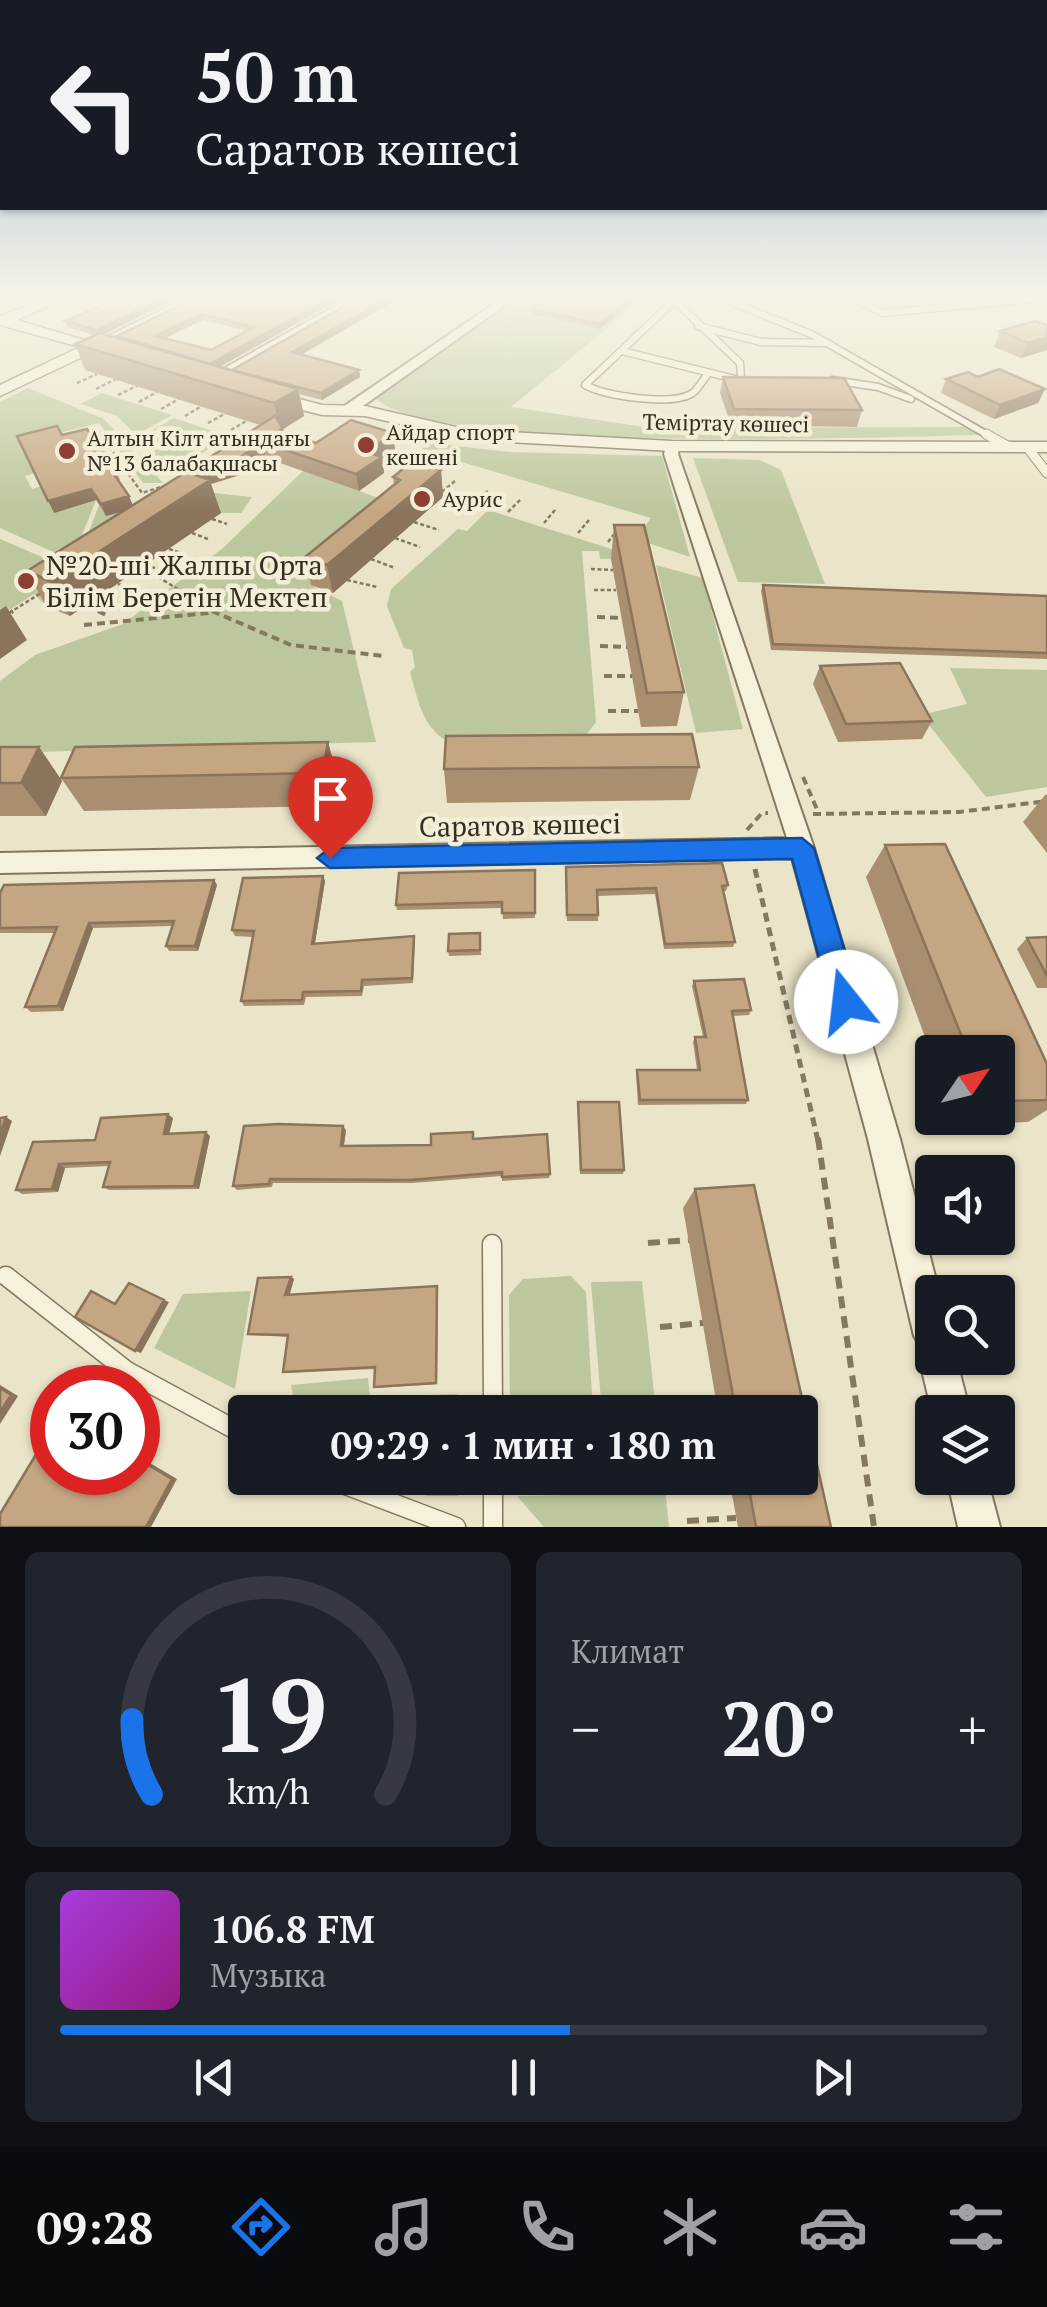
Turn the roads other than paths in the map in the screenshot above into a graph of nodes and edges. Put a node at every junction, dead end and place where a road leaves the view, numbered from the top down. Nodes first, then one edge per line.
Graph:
1 (43, 370) edge
2 (217, 370) edge
3 (406, 370) edge
4 (603, 370) edge
5 (694, 370) edge
6 (743, 370) edge
7 (873, 370) edge
8 (707, 374) junction
9 (204, 377) joint
10 (824, 380) edge
11 (0, 391) edge
12 (932, 406) junction
13 (348, 410) junction
14 (672, 446) junction
15 (1018, 447) junction
16 (1047, 447) edge
17 (1047, 473) edge
18 (802, 848) junction
19 (0, 864) edge
20 (492, 1244) dead end
21 (917, 1275) edge
22 (6, 1276) dead end
23 (493, 1395) edge
24 (228, 1426) edge
25 (372, 1495) edge
26 (493, 1495) edge
27 (971, 1495) edge
28 (456, 1527) edge
29 (493, 1527) edge
30 (979, 1527) edge

1 - 11 street
2 - 9 street
3 - 13 street
4 - 8 lane
5 - 8 lane
6 - 8 lane
7 - 12 lane
9 - 13 street, Теміртау көшесі
10 - 12 lane
12 - 15 lane
13 - 14 street, Теміртау көшесі
14 - 15 street, Теміртау көшесі
14 - 18 street
15 - 16 street, Теміртау көшесі
15 - 17 lane
18 - 19 street, Саратов көшесі
18 - 21 street
20 - 23 lane
22 - 24 lane
25 - 28 lane
26 - 29 lane
27 - 30 street

